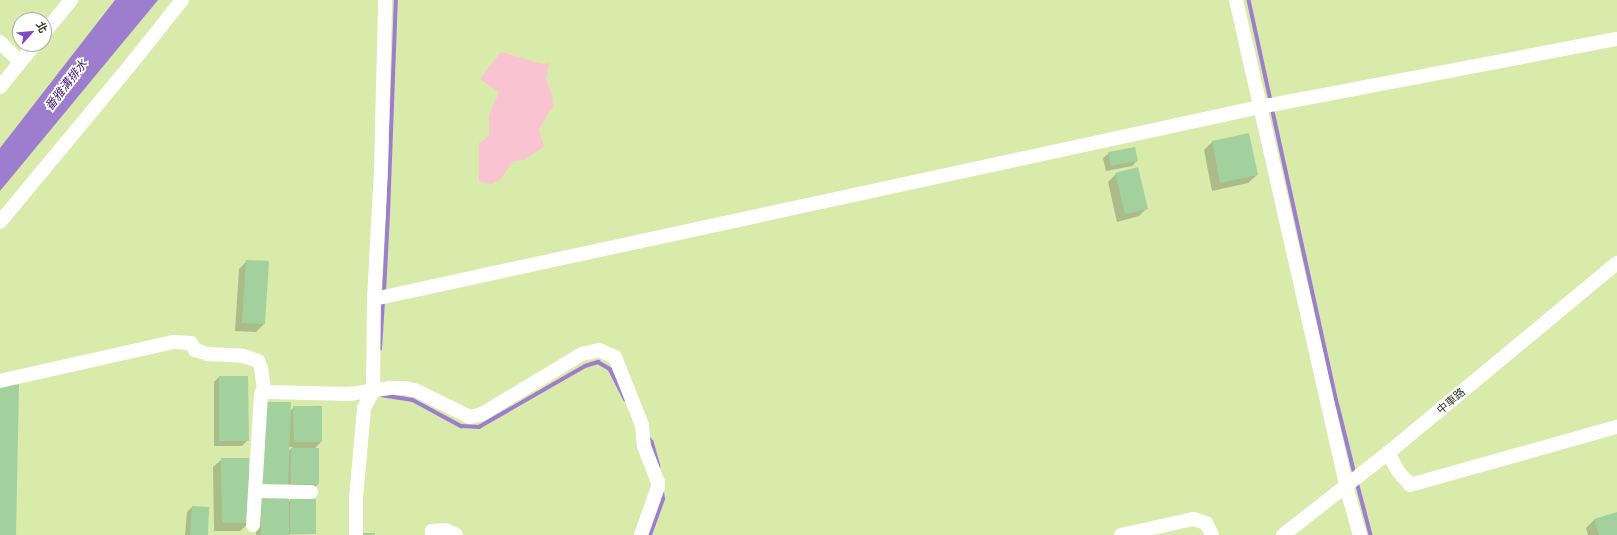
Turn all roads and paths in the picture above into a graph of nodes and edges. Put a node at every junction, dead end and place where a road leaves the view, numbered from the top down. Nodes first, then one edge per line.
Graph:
1 (72, 0) edge
2 (182, 0) edge
3 (385, 0) edge
4 (1236, 0) edge
5 (52, 24) edge
6 (1617, 39) edge
7 (0, 42) edge
8 (28, 52) edge
9 (20, 62) junction
10 (0, 87) edge
11 (1260, 107) junction
12 (0, 222) edge
13 (1617, 263) edge
14 (374, 299) junction
15 (0, 381) edge
16 (264, 389) junction
17 (373, 390) junction
18 (1617, 427) edge
19 (1388, 453) junction
20 (1346, 486) junction
21 (255, 491) junction
22 (311, 492) dead end
23 (253, 525) dead end
24 (356, 535) edge
25 (432, 535) edge
26 (456, 535) edge
27 (641, 535) edge
28 (1121, 535) edge
29 (1212, 535) edge
30 (1283, 535) edge
31 (1360, 535) edge

1 - 5 street
2 - 12 street
3 - 14 street
4 - 11 street
6 - 11 street
7 - 9 street
8 - 9 street
9 - 10 street
11 - 14 street
11 - 20 street
13 - 19 street, 中車路
14 - 17 street
15 - 16 street
16 - 17 street
16 - 21 street
17 - 24 street
17 - 27 street
18 - 19 street
19 - 20 street, 中車路
20 - 30 street, 中車路
20 - 31 street
21 - 22 street
21 - 23 street
25 - 26 street
28 - 29 street

